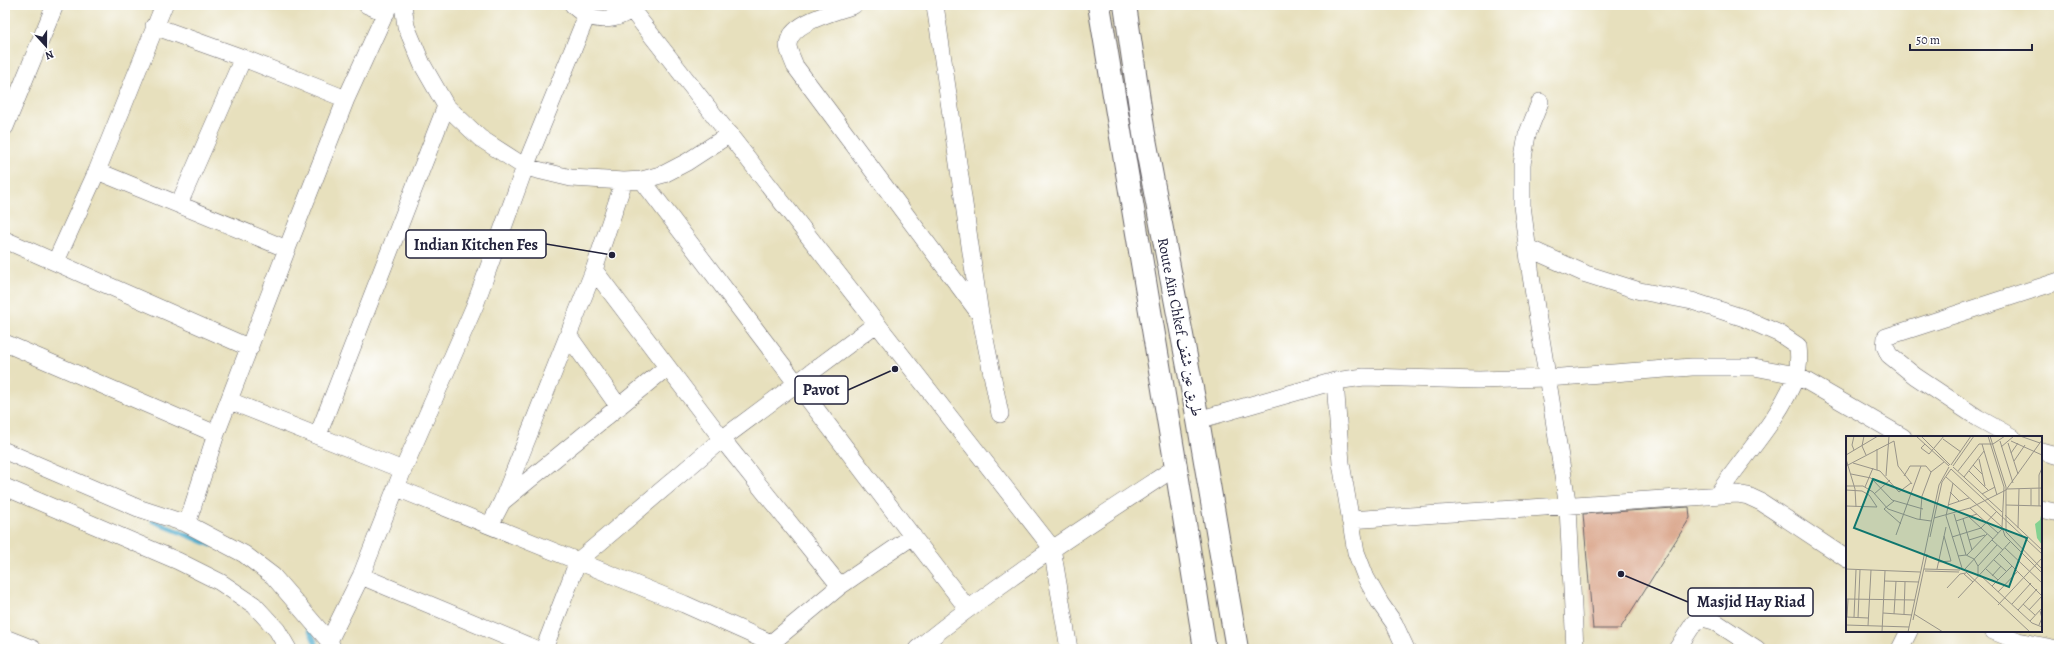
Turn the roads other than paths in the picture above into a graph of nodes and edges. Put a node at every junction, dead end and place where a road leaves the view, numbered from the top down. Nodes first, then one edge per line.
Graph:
1 (55, 5) edge
2 (164, 5) edge
3 (367, 5) edge
4 (403, 5) edge
5 (573, 5) edge
6 (854, 5) edge
7 (935, 5) edge
8 (1099, 5) edge
9 (1125, 5) edge
10 (634, 7) edge
11 (388, 9) edge
12 (587, 15) junction
13 (154, 26) junction
14 (243, 58) junction
15 (346, 99) junction
16 (1540, 102) dead end
17 (446, 106) junction
18 (5, 127) edge
19 (730, 134) junction
20 (526, 167) junction
21 (97, 171) junction
22 (642, 180) junction
23 (624, 181) junction
24 (179, 204) junction
25 (5, 240) edge
26 (1528, 248) junction
27 (287, 249) junction
28 (56, 261) junction
29 (594, 270) junction
30 (2059, 281) edge
31 (980, 314) junction
32 (876, 324) junction
33 (568, 335) junction
34 (5, 343) edge
35 (250, 348) junction
36 (666, 368) junction
37 (1796, 375) junction
38 (1548, 378) junction
39 (1335, 381) junction
40 (798, 383) junction
41 (230, 401) junction
42 (619, 407) junction
43 (1000, 414) dead end
44 (1198, 420) junction
45 (216, 434) junction
46 (318, 435) junction
47 (1901, 436) edge
48 (2010, 436) edge
49 (722, 439) junction
50 (5, 451) edge
51 (2042, 451) edge
52 (2059, 456) edge
53 (1176, 467) junction
54 (403, 470) junction
55 (5, 487) edge
56 (397, 488) junction
57 (1718, 494) junction
58 (502, 502) junction
59 (1568, 506) junction
60 (2042, 509) edge
61 (2059, 513) edge
62 (1350, 520) junction
63 (187, 524) junction
64 (490, 525) junction
65 (914, 536) junction
66 (1052, 548) junction
67 (1846, 557) edge
68 (578, 561) junction
69 (361, 576) junction
70 (840, 586) junction
71 (967, 608) junction
72 (1908, 632) edge
73 (1996, 632) edge
74 (5, 638) edge
75 (331, 645) edge
76 (768, 646) edge
77 (33, 649) edge
78 (288, 649) edge
79 (536, 649) edge
80 (544, 649) edge
81 (917, 649) edge
82 (1069, 649) edge
83 (1205, 649) edge
84 (1237, 649) edge
85 (1406, 649) edge
86 (1576, 649) edge
87 (1677, 649) edge
88 (1757, 649) edge
89 (1900, 649) edge
90 (2057, 649) edge

1 - 18 street
2 - 13 street
3 - 11 street
4 - 17 street
5 - 12 street
6 - 31 street
7 - 31 street
8 - 53 main road, Route Aïn Chkef طريق عين شقف
9 - 44 main road, Route Aïn Chkef طريق عين شقف
10 - 12 street
10 - 19 street
11 - 15 street
12 - 20 street
13 - 14 street
13 - 21 street
14 - 15 street
14 - 24 street
15 - 27 street
16 - 26 street
17 - 20 street
17 - 46 street
19 - 22 street
19 - 32 street
20 - 23 street
20 - 54 street
21 - 24 street
21 - 28 street
22 - 23 street
22 - 40 street
23 - 29 street
24 - 27 street
25 - 28 street
26 - 37 street
26 - 38 street
27 - 35 street
28 - 35 street
29 - 33 street
29 - 36 street
30 - 48 street
31 - 43 street
32 - 40 street
32 - 66 street
33 - 42 street
33 - 58 street
34 - 45 street
35 - 41 street
36 - 42 street
36 - 49 street
37 - 38 street
37 - 47 street
37 - 57 street
38 - 39 street
38 - 59 street
39 - 44 street
39 - 62 street
40 - 49 street
40 - 65 street
41 - 45 street
41 - 46 street
42 - 58 street
44 - 84 main road, Route Aïn Chkef طريق عين شقف
45 - 63 street
46 - 54 street
49 - 68 street
49 - 70 street
50 - 63 street
51 - 52 street
53 - 66 street
53 - 83 main road, Route Aïn Chkef طريق عين شقف
54 - 56 street
55 - 78 street
56 - 64 street
56 - 69 street
57 - 59 street
57 - 67 street
58 - 64 street
59 - 62 street
59 - 86 street
60 - 61 street
62 - 85 street
63 - 75 street
64 - 68 street
65 - 70 street
65 - 71 street
66 - 71 street
66 - 82 street
68 - 76 street
68 - 80 street
69 - 75 street
69 - 79 street
70 - 76 street
71 - 81 street
72 - 89 street
73 - 90 street
74 - 77 street
87 - 88 street

